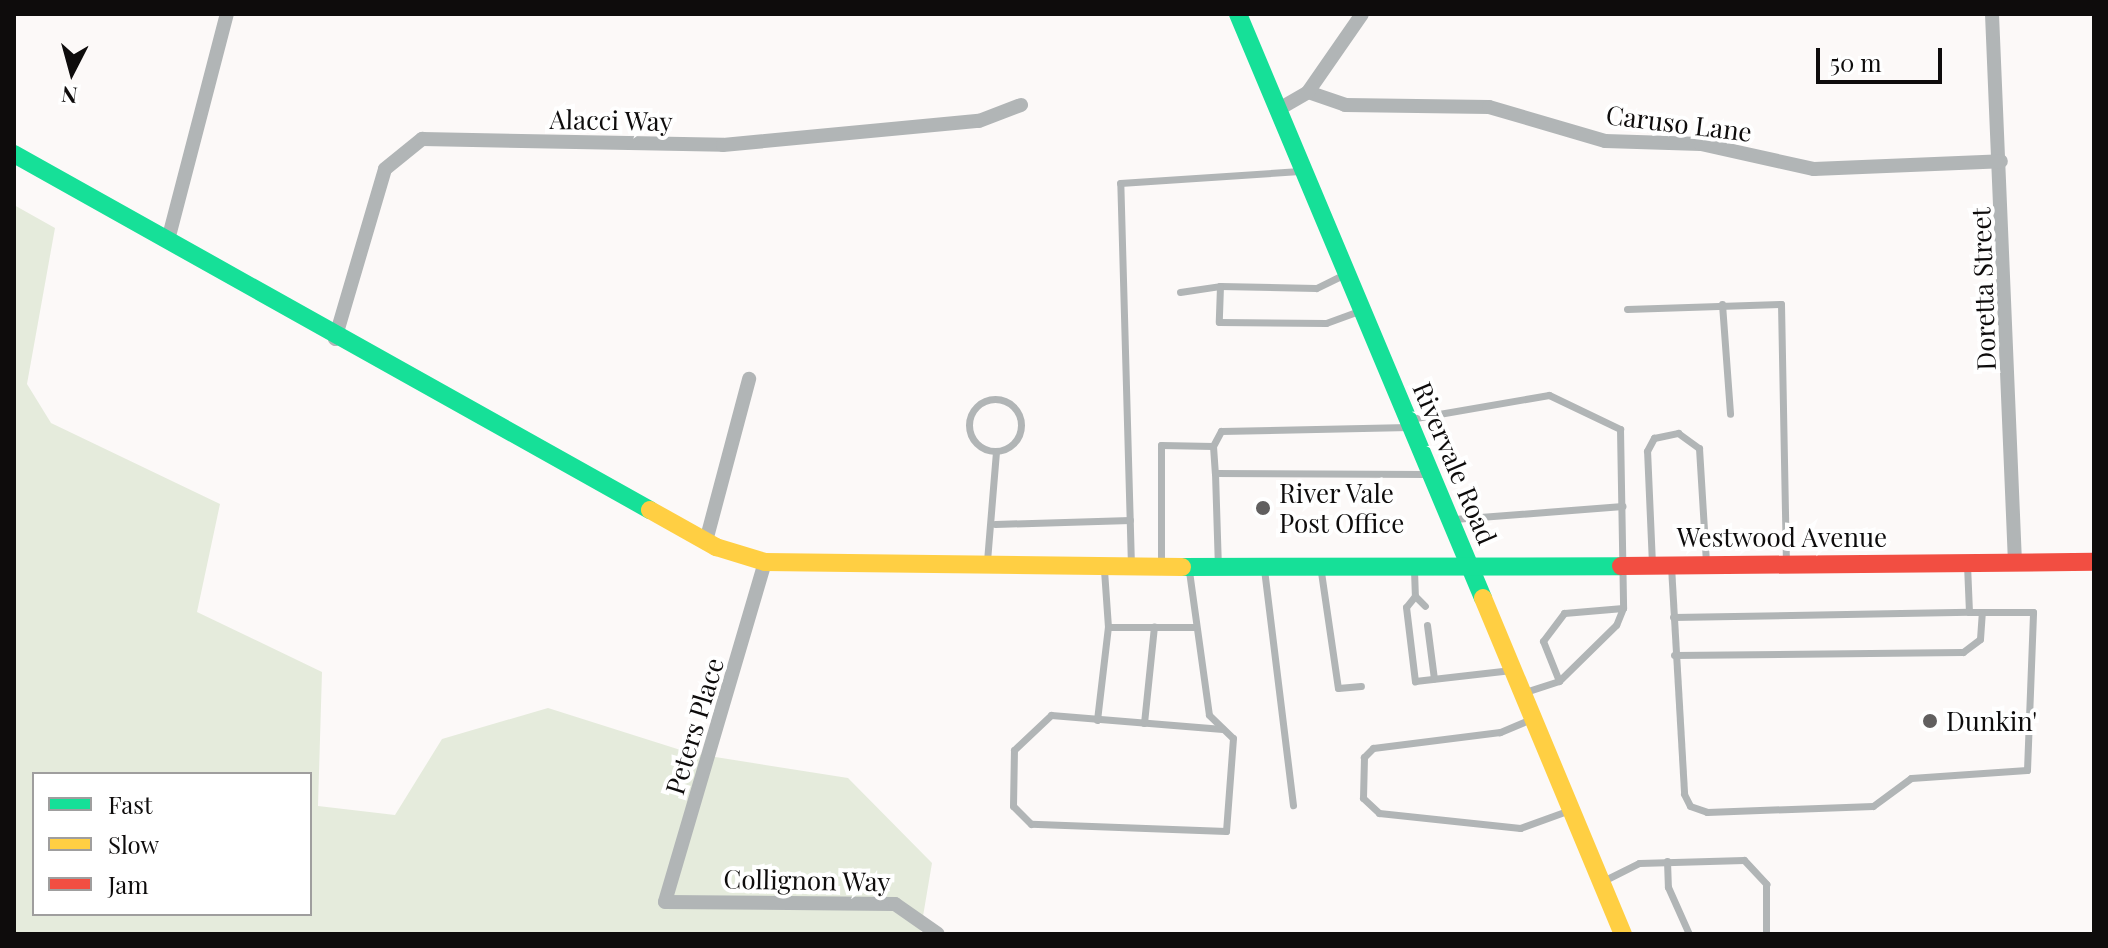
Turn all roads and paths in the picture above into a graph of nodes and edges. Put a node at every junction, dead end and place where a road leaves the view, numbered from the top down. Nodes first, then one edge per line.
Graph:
1 (227, 14) edge
2 (1238, 14) edge
3 (1362, 14) edge
4 (1992, 14) edge
5 (1308, 92) junction
6 (1021, 105) dead end
7 (1279, 109) junction
8 (14, 154) edge
9 (2001, 161) junction
10 (1303, 170) junction
11 (168, 240) junction
12 (1345, 274) junction
13 (1220, 286) junction
14 (1180, 292) dead end
15 (1722, 304) junction
16 (1627, 309) dead end
17 (1361, 311) junction
18 (335, 339) junction
19 (749, 379) dead end
20 (1730, 414) dead end
21 (1410, 424) junction
22 (1213, 446) junction
23 (996, 451) junction
24 (1215, 473) junction
25 (1433, 474) junction
26 (1622, 506) junction
27 (1452, 519) junction
28 (1130, 520) junction
29 (995, 524) junction
30 (706, 541) junction
31 (765, 562) junction
32 (1967, 562) junction
33 (2015, 562) junction
34 (2094, 562) edge
35 (1786, 563) junction
36 (1622, 564) junction
37 (1662, 564) junction
38 (1706, 564) junction
39 (1471, 566) junction
40 (986, 567) junction
41 (1414, 567) junction
42 (1104, 568) junction
43 (1131, 568) junction
44 (1161, 568) junction
45 (1189, 569) junction
46 (1218, 569) junction
47 (1264, 569) junction
48 (1320, 569) junction
49 (1415, 596) junction
50 (1425, 606) dead end
51 (1623, 608) junction
52 (1969, 612) junction
53 (1982, 612) junction
54 (1673, 617) junction
55 (1427, 625) dead end
56 (1108, 627) junction
57 (1154, 627) junction
58 (1194, 627) junction
59 (1674, 655) junction
60 (1513, 669) junction
61 (1434, 679) junction
62 (1559, 681) junction
63 (1361, 686) dead end
64 (1523, 693) junction
65 (1533, 718) junction
66 (1097, 720) junction
67 (1144, 723) junction
68 (1222, 729) junction
69 (1293, 805) dead end
70 (1571, 809) junction
71 (1667, 861) junction
72 (1602, 882) junction
73 (665, 902) joint
74 (938, 934) edge
75 (1623, 934) edge
76 (1689, 934) edge
77 (1766, 934) edge

1 - 11 street
2 - 7 street, Rivervale Road
3 - 5 street
4 - 9 street, Doretta Street
5 - 7 street
5 - 9 street, Caruso Lane
6 - 18 street, Alacci Way
7 - 10 street, Rivervale Road
8 - 11 street, Westwood Avenue
9 - 33 street, Doretta Street
10 - 12 street, Rivervale Road
10 - 28 lane
11 - 18 street, Westwood Avenue
12 - 13 lane
12 - 17 street, Rivervale Road
13 - 14 lane
13 - 17 lane
15 - 16 lane
15 - 20 lane
15 - 35 lane
17 - 21 street, Rivervale Road
18 - 30 street, Westwood Avenue
19 - 30 street
21 - 22 lane
21 - 25 street, Rivervale Road
21 - 26 lane
22 - 24 lane
22 - 44 lane
23 - 23 lane
23 - 29 lane
24 - 25 lane
24 - 46 lane
25 - 27 street, Rivervale Road
26 - 27 lane
26 - 36 lane
27 - 39 street, Rivervale Road
28 - 29 lane
28 - 43 lane
29 - 40 lane
30 - 31 street, Westwood Avenue
31 - 40 street, Westwood Avenue
31 - 73 street, Peters Place
32 - 33 street, Westwood Avenue
32 - 35 street, Westwood Avenue
32 - 52 lane
33 - 34 street, Westwood Avenue
35 - 38 street, Westwood Avenue
36 - 37 street, Westwood Avenue
36 - 39 street, Westwood Avenue
36 - 51 lane
37 - 38 street, Westwood Avenue
37 - 38 lane
37 - 54 lane
39 - 41 street, Westwood Avenue
39 - 60 street, Rivervale Road
40 - 42 street, Westwood Avenue
41 - 48 street, Westwood Avenue
41 - 49 lane
42 - 43 street, Westwood Avenue
42 - 56 lane
43 - 44 street, Westwood Avenue
44 - 45 street, Westwood Avenue
45 - 46 street, Westwood Avenue
45 - 58 lane
46 - 47 street, Westwood Avenue
47 - 48 street, Westwood Avenue
47 - 69 lane
48 - 63 lane
49 - 50 lane
49 - 61 lane
51 - 62 lane
51 - 62 lane
52 - 53 lane
52 - 54 lane
53 - 59 lane
53 - 59 lane
54 - 59 lane
55 - 61 lane
56 - 57 lane
56 - 66 lane
57 - 58 lane
57 - 67 lane
58 - 68 lane
60 - 61 lane
60 - 64 street, Rivervale Road
62 - 64 lane
64 - 65 street, Rivervale Road
65 - 70 street, Rivervale Road
65 - 70 lane
66 - 67 lane
66 - 68 lane
67 - 68 lane
70 - 72 street, Rivervale Road
71 - 72 lane
71 - 76 lane
71 - 77 lane
72 - 75 street, Rivervale Road
73 - 74 street, Collignon Way

